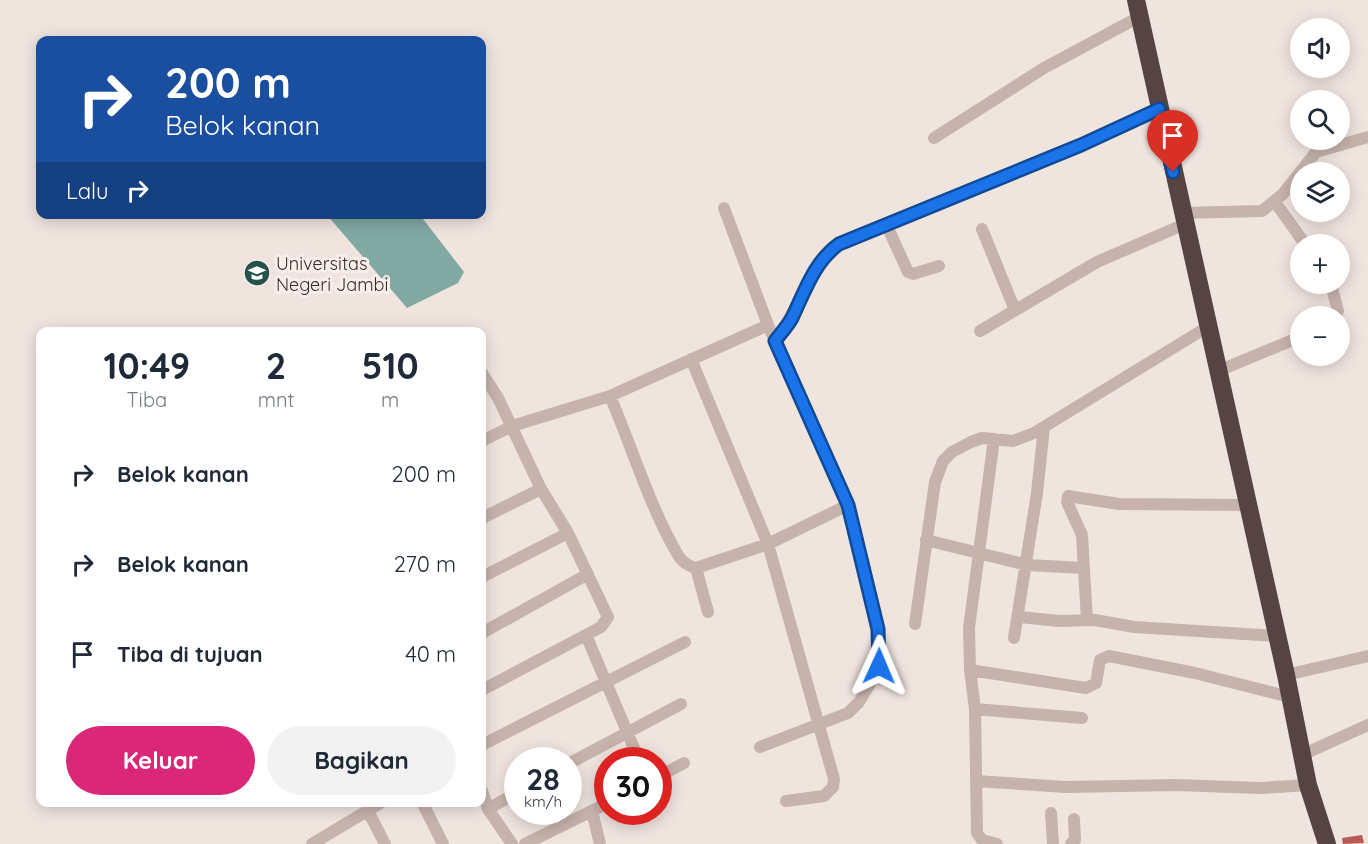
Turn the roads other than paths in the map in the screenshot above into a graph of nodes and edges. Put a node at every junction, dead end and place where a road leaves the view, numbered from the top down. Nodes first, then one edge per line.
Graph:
1 (1137, 9) edge
2 (1159, 109) junction
3 (1368, 137) edge
4 (934, 138) dead end
5 (1275, 202) junction
6 (724, 208) dead end
7 (1183, 219) junction
8 (886, 226) junction
9 (982, 229) dead end
10 (1298, 234) edge
11 (939, 266) dead end
12 (1015, 310) junction
13 (768, 325) junction
14 (1209, 326) junction
15 (980, 331) dead end
16 (775, 341) junction
17 (1290, 341) edge
18 (691, 359) junction
19 (1218, 371) junction
20 (486, 378) edge
21 (610, 396) junction
22 (512, 426) junction
23 (1044, 428) junction
24 (486, 439) edge
25 (994, 440) junction
26 (541, 489) junction
27 (848, 505) junction
28 (1246, 505) junction
29 (486, 516) edge
30 (568, 533) junction
31 (926, 540) junction
32 (768, 544) junction
33 (978, 555) junction
34 (1027, 565) junction
35 (696, 568) junction
36 (1084, 568) junction
37 (588, 574) junction
38 (486, 575) edge
39 (708, 612) dead end
40 (1020, 617) junction
41 (1087, 620) junction
42 (915, 624) dead end
43 (486, 631) edge
44 (586, 635) junction
45 (1277, 636) junction
46 (1014, 638) dead end
47 (685, 642) dead end
48 (1368, 656) edge
49 (970, 670) junction
50 (1286, 675) junction
51 (608, 683) junction
52 (486, 688) edge
53 (1290, 697) junction
54 (681, 704) dead end
55 (975, 709) junction
56 (1082, 718) dead end
57 (818, 724) junction
58 (1368, 725) edge
59 (626, 732) junction
60 (486, 743) edge
61 (633, 747) edge
62 (760, 747) dead end
63 (582, 756) edge
64 (1302, 756) junction
65 (684, 763) dead end
66 (672, 769) edge
67 (976, 781) junction
68 (1308, 785) junction
69 (504, 799) edge
70 (786, 801) dead end
71 (486, 802) edge
72 (374, 807) edge
73 (424, 807) edge
74 (488, 808) junction
75 (368, 811) junction
76 (592, 811) joint
77 (1051, 813) dead end
78 (1074, 819) dead end
79 (325, 841) edge
80 (312, 844) edge
81 (385, 844) edge
82 (443, 844) edge
83 (512, 844) edge
84 (525, 844) edge
85 (600, 844) edge
86 (997, 844) edge
87 (1053, 844) edge
88 (1071, 844) edge
89 (1327, 844) edge

1 - 2 highway
1 - 4 street
2 - 7 highway
2 - 8 street
3 - 5 street
5 - 7 street
5 - 10 street
6 - 13 street
7 - 12 street
7 - 14 highway
8 - 11 street
8 - 16 street
9 - 12 street
12 - 15 street
13 - 16 street
13 - 18 street
14 - 19 highway
14 - 23 street
16 - 27 street
17 - 19 street
18 - 21 street
18 - 32 street
19 - 28 highway
20 - 22 street
21 - 22 street
21 - 35 street
22 - 24 street
22 - 26 street
23 - 25 street
23 - 34 street
25 - 31 street
25 - 33 street
26 - 29 street
26 - 30 street
27 - 32 street
27 - 57 street
28 - 36 street
28 - 45 highway
30 - 37 street
30 - 38 street
31 - 33 street
31 - 42 street
32 - 35 street
32 - 57 street
33 - 34 street
33 - 49 street
34 - 36 street
34 - 40 street
35 - 39 street
36 - 41 street
37 - 43 street
37 - 44 street
40 - 41 street
40 - 46 street
41 - 45 street
44 - 51 street
44 - 52 street
45 - 50 highway
47 - 51 street
48 - 50 street
49 - 53 street
49 - 55 street
50 - 53 highway
51 - 59 street
51 - 60 street
53 - 64 highway
54 - 59 street
55 - 56 street
55 - 67 street
57 - 62 street
57 - 70 street
58 - 64 street
59 - 61 street
59 - 63 street
64 - 68 highway
65 - 66 street
67 - 68 street
67 - 86 street
68 - 89 highway
69 - 74 street
71 - 74 street
72 - 75 street
73 - 82 street
74 - 83 street
75 - 79 street
75 - 81 street
76 - 84 street
76 - 85 street
77 - 87 street
78 - 88 street
79 - 80 street

